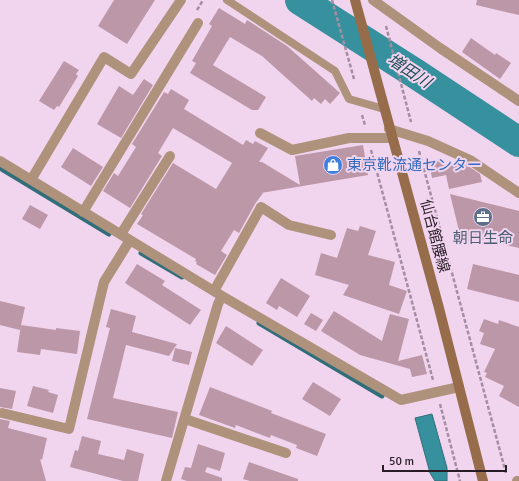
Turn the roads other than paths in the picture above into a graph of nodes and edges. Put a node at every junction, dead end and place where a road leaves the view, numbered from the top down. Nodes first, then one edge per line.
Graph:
1 (181, 0) edge
2 (227, 0) edge
3 (355, 0) edge
4 (373, 0) edge
5 (198, 23) dead end
6 (519, 101) edge
7 (383, 104) junction
8 (260, 133) dead end
9 (391, 133) junction
10 (170, 156) dead end
11 (0, 161) edge
12 (31, 180) junction
13 (519, 193) edge
14 (83, 212) junction
15 (120, 234) junction
16 (331, 235) dead end
17 (130, 240) junction
18 (219, 297) junction
19 (459, 387) junction
20 (2, 413) dead end
21 (185, 419) junction
22 (286, 453) dead end
23 (166, 481) edge
24 (483, 481) edge

1 - 12 street
2 - 7 lane
3 - 7 main road, 仙台館腰線
4 - 6 street
5 - 14 street
7 - 9 main road, 仙台館腰線
8 - 9 street
9 - 13 street
9 - 19 main road, 仙台館腰線
10 - 15 street
11 - 12 street
12 - 14 street
14 - 15 street
15 - 17 street
16 - 18 street
17 - 18 street
17 - 20 street
18 - 19 street
18 - 21 street
19 - 24 main road, 仙台館腰線
21 - 22 street
21 - 23 street

